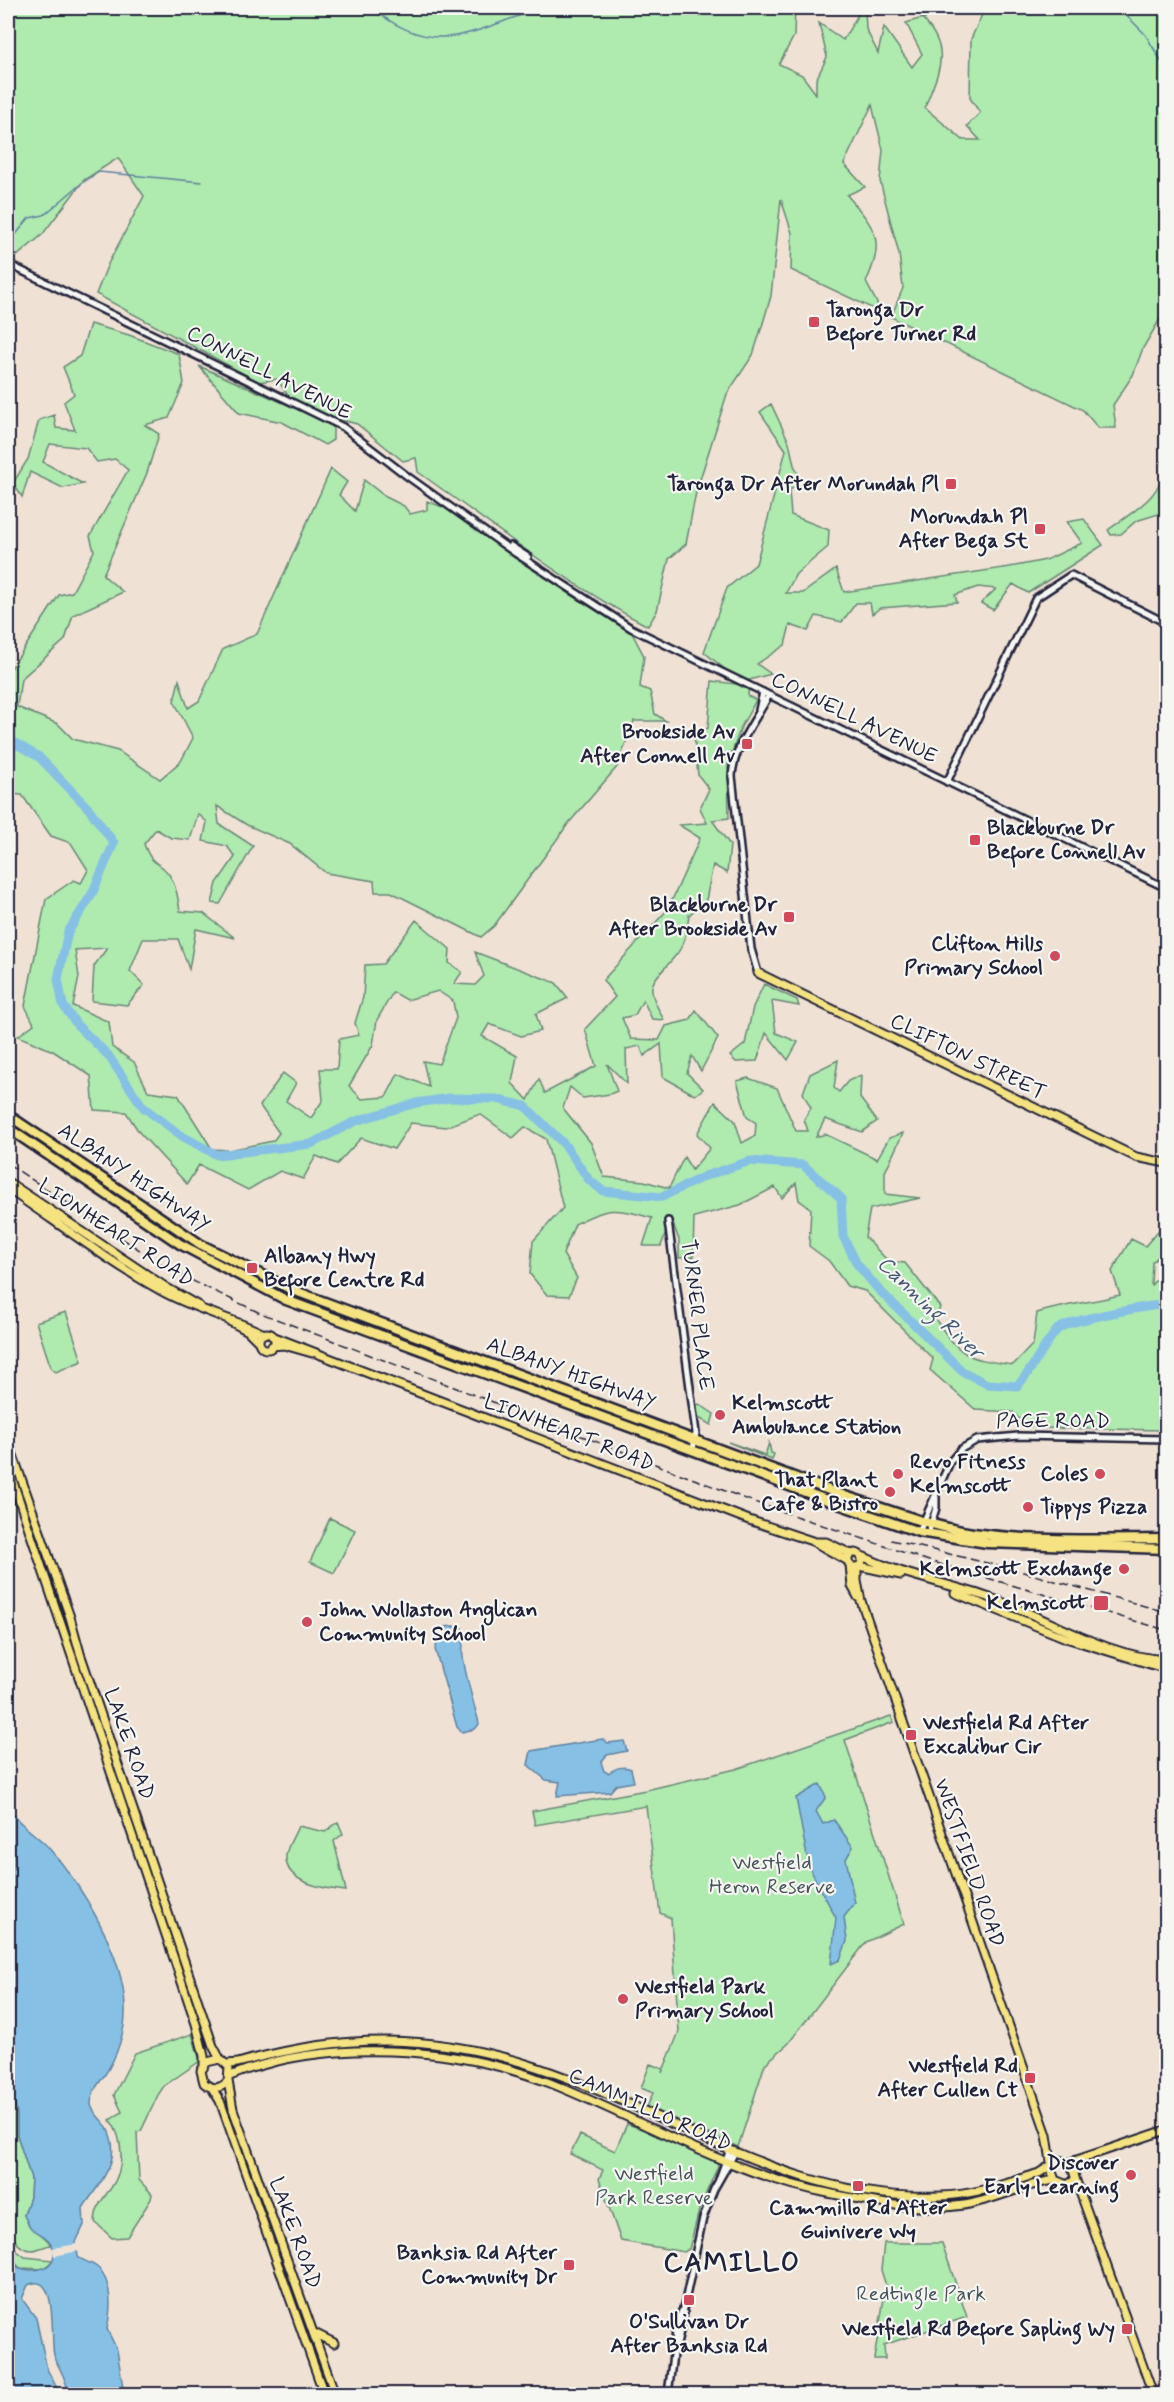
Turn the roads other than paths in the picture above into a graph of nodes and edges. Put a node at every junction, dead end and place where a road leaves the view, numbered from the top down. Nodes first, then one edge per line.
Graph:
1 (8, 264) edge
2 (1167, 623) edge
3 (766, 694) junction
4 (947, 782) junction
5 (1167, 888) edge
6 (758, 973) joint
7 (8, 1115) edge
8 (8, 1128) edge
9 (1167, 1163) edge
10 (89, 1170) junction
11 (84, 1179) junction
12 (8, 1182) edge
13 (8, 1189) edge
14 (668, 1221) dead end
15 (290, 1289) junction
16 (286, 1300) junction
17 (206, 1311) junction
18 (227, 1319) junction
19 (264, 1334) junction
20 (272, 1336) junction
21 (259, 1342) junction
22 (272, 1346) junction
23 (315, 1353) junction
24 (528, 1377) junction
25 (524, 1389) junction
26 (1167, 1439) edge
27 (8, 1441) edge
28 (695, 1444) junction
29 (8, 1467) edge
30 (936, 1497) junction
31 (928, 1522) junction
32 (924, 1533) junction
33 (1167, 1539) edge
34 (1071, 1543) junction
35 (1167, 1549) edge
36 (862, 1556) junction
37 (853, 1562) junction
38 (906, 1575) junction
39 (935, 1584) junction
40 (1010, 1606) junction
41 (1033, 1624) junction
42 (1167, 1660) edge
43 (1167, 1669) edge
44 (220, 2059) junction
45 (227, 2064) junction
46 (204, 2065) junction
47 (229, 2079) junction
48 (212, 2088) junction
49 (1167, 2130) edge
50 (732, 2153) junction
51 (1088, 2158) junction
52 (727, 2162) junction
53 (1054, 2163) junction
54 (1068, 2163) junction
55 (1075, 2174) junction
56 (1055, 2180) junction
57 (1067, 2184) junction
58 (1080, 2190) junction
59 (314, 2333) junction
60 (334, 2343) dead end
61 (324, 2394) edge
62 (335, 2394) edge
63 (668, 2394) edge
64 (1153, 2394) edge

1 - 3 street, CONNELL AVENUE
2 - 4 street
3 - 4 street, CONNELL AVENUE
3 - 6 street
4 - 5 street, CONNELL AVENUE
6 - 9 main road, CLIFTON STREET
7 - 10 highway, ALBANY HIGHWAY
8 - 11 highway, ALBANY HIGHWAY
10 - 11 highway
10 - 15 highway, ALBANY HIGHWAY
11 - 16 highway, ALBANY HIGHWAY
12 - 17 main road, LIONHEART ROAD
13 - 17 main road, LIONHEART ROAD
14 - 28 street, TURNER PLACE
15 - 16 highway
15 - 24 highway, ALBANY HIGHWAY
16 - 25 highway, ALBANY HIGHWAY
17 - 18 main road, LIONHEART ROAD
18 - 19 main road, LIONHEART ROAD
18 - 21 main road, LIONHEART ROAD
19 - 20 main road, LIONHEART ROAD
19 - 21 main road
20 - 22 main road
20 - 23 main road, LIONHEART ROAD
21 - 22 main road, LIONHEART ROAD
22 - 23 main road, LIONHEART ROAD
23 - 37 main road, LIONHEART ROAD
24 - 25 highway
24 - 28 highway, ALBANY HIGHWAY
25 - 28 highway, ALBANY HIGHWAY
26 - 30 street, PAGE ROAD
27 - 44 main road, LAKE ROAD
28 - 31 highway, ALBANY HIGHWAY
28 - 32 highway, ALBANY HIGHWAY
29 - 46 main road, LAKE ROAD
30 - 31 street, PAGE ROAD
30 - 31 street, PAGE ROAD
31 - 32 street, PAGE ROAD
31 - 32 street, PAGE ROAD
31 - 34 highway, ALBANY HIGHWAY
32 - 34 highway, ALBANY HIGHWAY
33 - 34 highway, ALBANY HIGHWAY
34 - 35 highway, ALBANY HIGHWAY
36 - 37 main road
36 - 37 main road
36 - 38 main road
37 - 38 main road
37 - 53 main road, WESTFIELD ROAD
38 - 39 main road
39 - 40 main road
39 - 41 main road
40 - 41 main road
40 - 42 main road
41 - 43 main road
44 - 45 main road
44 - 46 main road
45 - 47 main road
45 - 50 main road, CAMMILLO ROAD
46 - 48 main road
47 - 48 main road
47 - 52 main road, CAMMILLO ROAD
47 - 59 main road, LAKE ROAD
48 - 61 main road, LAKE ROAD
49 - 51 main road
50 - 52 street
50 - 53 main road, CAMMILLO ROAD
51 - 54 main road
51 - 55 main road
52 - 56 main road, CAMMILLO ROAD
52 - 63 street
53 - 54 main road
53 - 56 main road, WESTFIELD ROAD
54 - 55 main road
55 - 57 main road
55 - 58 main road
56 - 57 main road
57 - 58 main road
58 - 64 main road
59 - 60 main road
59 - 62 main road, LAKE ROAD

